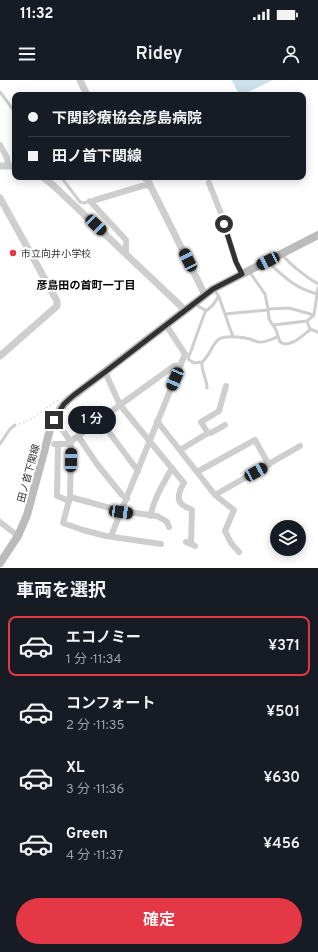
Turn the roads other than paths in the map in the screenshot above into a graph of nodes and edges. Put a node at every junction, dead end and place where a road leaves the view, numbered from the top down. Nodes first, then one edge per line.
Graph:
1 (80, 80) edge
2 (0, 92) edge
3 (86, 92) edge
4 (12, 108) edge
5 (0, 145) edge
6 (0, 166) edge
7 (12, 166) edge
8 (47, 180) edge
9 (63, 180) edge
10 (148, 180) edge
11 (209, 183) dead end
12 (150, 185) junction
13 (0, 198) edge
14 (93, 201) junction
15 (318, 235) edge
16 (126, 254) junction
17 (284, 257) dead end
18 (270, 264) dead end
19 (242, 274) junction
20 (251, 274) dead end
21 (318, 284) edge
22 (318, 288) edge
23 (216, 292) dead end
24 (317, 294) edge
25 (205, 295) junction
26 (218, 297) junction
27 (317, 300) edge
28 (198, 306) dead end
29 (185, 310) junction
30 (268, 310) junction
31 (205, 312) junction
32 (225, 314) junction
33 (314, 315) junction
34 (307, 321) junction
35 (166, 325) junction
36 (273, 325) junction
37 (311, 329) junction
38 (318, 332) edge
39 (233, 337) junction
40 (278, 337) junction
41 (0, 356) edge
42 (202, 362) junction
43 (181, 365) junction
44 (105, 372) junction
45 (226, 386) dead end
46 (206, 388) dead end
47 (120, 405) junction
48 (54, 418) junction
49 (100, 420) junction
50 (157, 421) junction
51 (15, 425) road end
52 (225, 425) dead end
53 (208, 433) junction
54 (78, 436) junction
55 (149, 441) junction
56 (70, 442) junction
57 (0, 444) edge
58 (300, 446) dead end
59 (180, 450) junction
60 (269, 465) junction
61 (172, 468) junction
62 (138, 471) junction
63 (197, 472) junction
64 (215, 495) junction
65 (70, 499) junction
66 (126, 499) junction
67 (121, 512) junction
68 (151, 516) junction
69 (0, 522) edge
70 (169, 527) dead end
71 (18, 536) junction
72 (111, 536) junction
73 (161, 544) dead end
74 (191, 544) dead end
75 (239, 552) dead end
76 (0, 563) edge

1 - 3 street
2 - 4 lane
5 - 7 street
6 - 7 street
8 - 16 street
9 - 14 lane
10 - 12 street
11 - 19 street
12 - 14 street
12 - 25 street
13 - 41 street
14 - 16 street
15 - 19 main road, 田ノ首下関線
16 - 29 street
17 - 21 lane
18 - 24 lane
19 - 25 main road, 田ノ首下関線
20 - 30 lane
22 - 24 lane
23 - 26 lane
24 - 27 lane
25 - 29 main road, 田ノ首下関線
26 - 31 lane
26 - 32 lane
27 - 33 lane
28 - 31 lane
29 - 35 main road, 田ノ首下関線
30 - 32 lane
30 - 33 lane
30 - 36 lane
31 - 42 lane
32 - 39 lane
33 - 34 lane
34 - 36 lane
34 - 37 lane
35 - 43 street
35 - 44 main road, 田ノ首下関線
36 - 40 lane
37 - 38 lane
37 - 40 lane
39 - 40 lane
39 - 42 lane
42 - 46 lane
43 - 47 street
43 - 50 street
44 - 47 street
44 - 48 main road, 田ノ首下関線
45 - 53 street
47 - 49 street
47 - 55 street
48 - 56 street
48 - 71 main road, 田ノ首下関線
49 - 54 street
49 - 62 street
50 - 55 street
50 - 59 street
51 - 57 lane
52 - 53 street
53 - 59 street
54 - 56 street
54 - 66 street
55 - 61 street
55 - 62 street
56 - 65 street
56 - 65 street
58 - 60 street
59 - 63 street
60 - 63 street
60 - 64 street
61 - 68 street
61 - 74 street
62 - 66 street
63 - 64 street
64 - 75 street
65 - 67 street
65 - 72 street
66 - 67 street
67 - 68 street
67 - 72 street
68 - 70 street
69 - 71 street
71 - 76 main road, 田ノ首下関線
72 - 73 street

